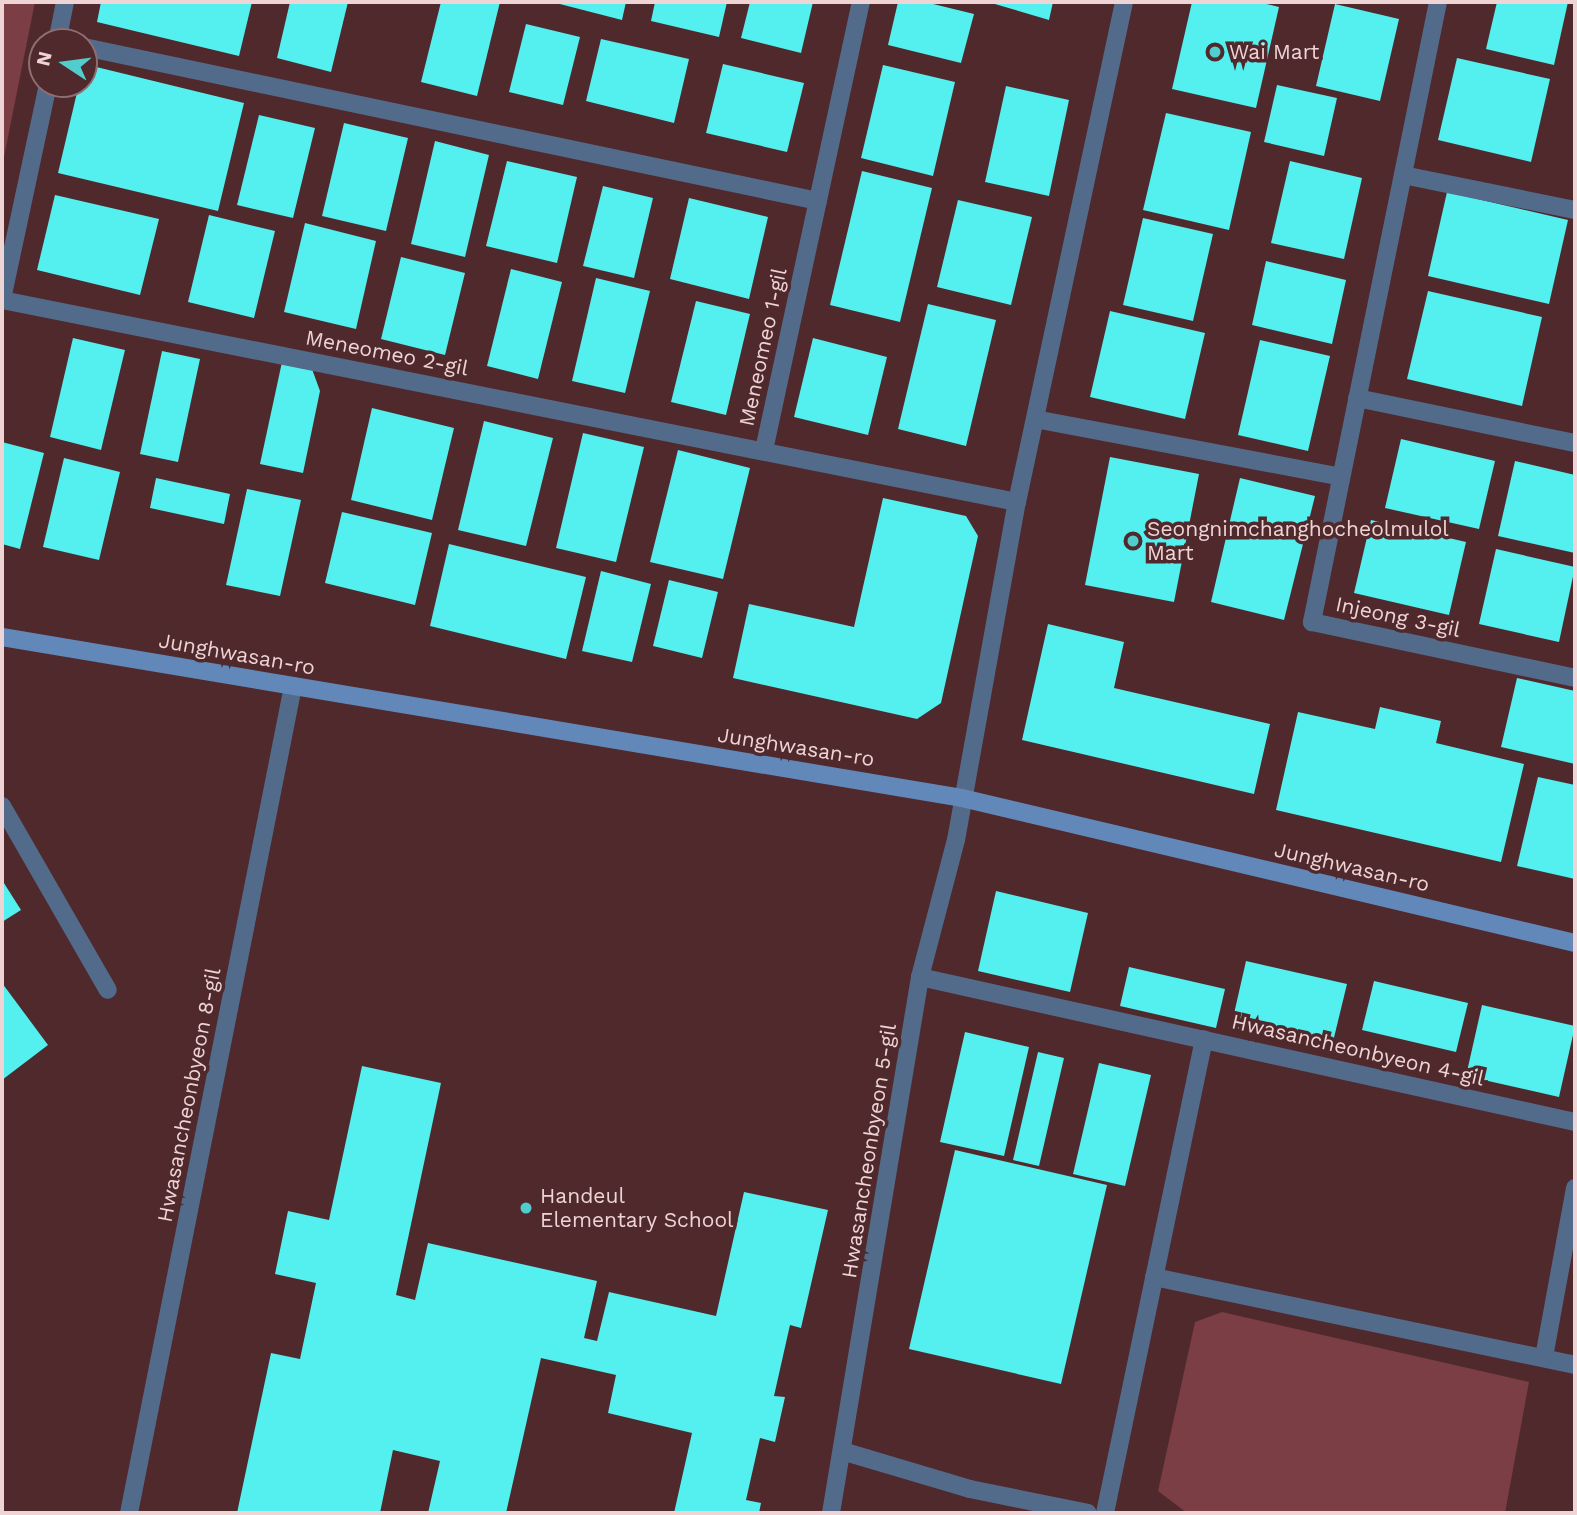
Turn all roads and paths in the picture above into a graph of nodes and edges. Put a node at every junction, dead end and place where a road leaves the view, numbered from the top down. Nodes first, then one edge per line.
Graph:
1 (65, 2) edge
2 (861, 2) edge
3 (1124, 2) edge
4 (1438, 2) edge
5 (60, 28) edge
6 (98, 50) edge
7 (45, 98) edge
8 (1403, 175) junction
9 (818, 201) junction
10 (1575, 210) edge
11 (2, 300) edge
12 (1357, 398) junction
13 (1035, 419) junction
14 (1575, 443) edge
15 (764, 450) junction
16 (1341, 477) junction
17 (1017, 502) junction
18 (2, 637) edge
19 (1575, 678) edge
20 (293, 686) junction
21 (962, 798) junction
22 (2, 806) edge
23 (1575, 943) edge
24 (920, 977) junction
25 (108, 990) dead end
26 (1204, 1039) junction
27 (1575, 1122) edge
28 (1575, 1188) edge
29 (1154, 1277) junction
30 (1544, 1357) junction
31 (1575, 1364) edge
32 (842, 1451) junction
33 (129, 1513) edge
34 (831, 1513) edge
35 (1088, 1513) edge
36 (1105, 1513) edge

1 - 5 street
2 - 9 street, Meneomeo 1-gil
3 - 13 street
4 - 8 street, Injeong 3-gil
6 - 9 street
7 - 11 street, Meneomeo 2-gil
8 - 10 street
8 - 12 street, Injeong 3-gil
9 - 15 street, Meneomeo 1-gil
11 - 15 street, Meneomeo 2-gil
12 - 14 street
12 - 16 street, Injeong 3-gil
13 - 16 street
13 - 17 street
15 - 17 street, Meneomeo 1-gil
16 - 19 street, Injeong 3-gil
17 - 21 street
18 - 20 street, Junghwasan-ro
20 - 21 street, Junghwasan-ro
20 - 33 street, Hwasancheonbyeon 8-gil
21 - 23 street, Junghwasan-ro
21 - 24 street, Hwasancheonbyeon 5-gil
22 - 25 street
24 - 26 street
24 - 32 street, Hwasancheonbyeon 5-gil
26 - 27 street, Hwasancheonbyeon 4-gil
26 - 29 street, Hwasancheonbyeon 4-gil
28 - 30 street
29 - 30 street
29 - 36 street, Hwasancheonbyeon 4-gil
30 - 31 street
32 - 34 street, Hwasancheonbyeon 5-gil
32 - 35 street

